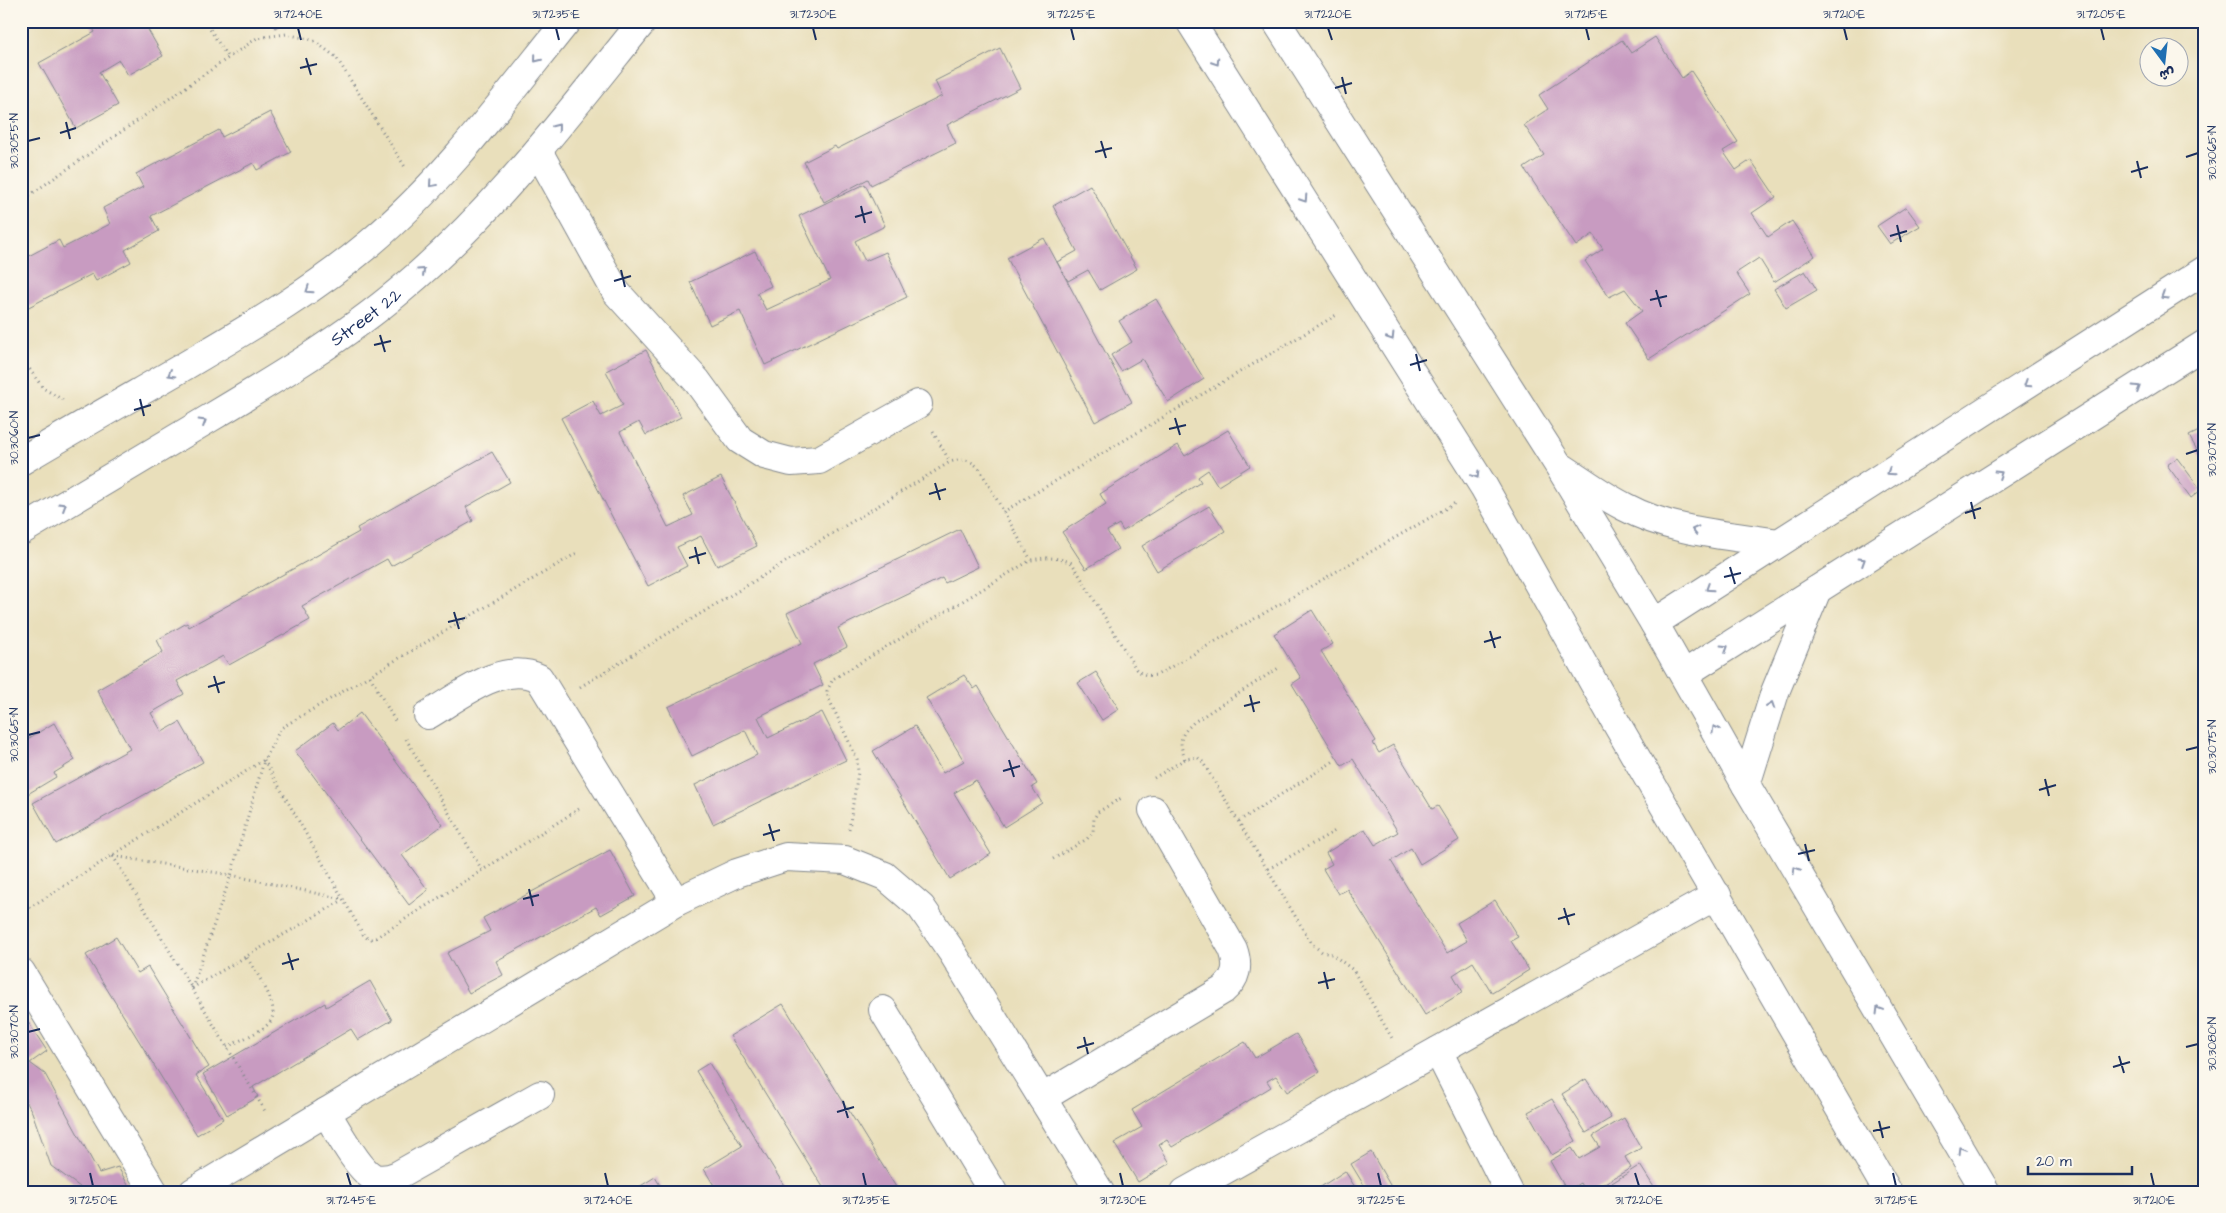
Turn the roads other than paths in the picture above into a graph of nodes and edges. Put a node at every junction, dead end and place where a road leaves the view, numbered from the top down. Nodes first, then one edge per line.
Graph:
1 (567, 21) edge
2 (643, 21) edge
3 (1190, 21) edge
4 (1276, 21) edge
5 (538, 151) junction
6 (2205, 270) edge
7 (2205, 344) edge
8 (918, 404) dead end
9 (21, 460) edge
10 (1559, 466) junction
11 (21, 530) edge
12 (1778, 543) junction
13 (1816, 590) junction
14 (1654, 623) junction
15 (1684, 674) junction
16 (428, 715) dead end
17 (1746, 785) junction
18 (1152, 810) dead end
19 (1717, 895) junction
20 (676, 902) junction
21 (21, 973) edge
22 (883, 1010) dead end
23 (1438, 1051) junction
24 (540, 1095) dead end
25 (1042, 1098) junction
26 (326, 1112) junction
27 (154, 1192) edge
28 (193, 1192) edge
29 (993, 1192) edge
30 (1100, 1192) edge
31 (1186, 1192) edge
32 (1509, 1192) edge
33 (1888, 1192) edge
34 (1986, 1192) edge

1 -> 9 street
5 -> 2 street, Street 22
3 -> 19 street
4 - 10 street
5 - 8 street
11 -> 5 street, Street 22
6 -> 12 street
13 -> 7 street
12 -> 10 street
10 - 14 street
12 -> 14 street
15 -> 13 street
17 -> 13 street
14 - 15 street
17 -> 15 street
16 - 20 street
34 -> 17 street
18 - 25 street
19 - 23 street
19 - 33 street
20 - 25 street
20 - 26 street
21 - 27 street
22 - 29 street
23 - 31 street
23 - 32 street
24 - 26 street
25 - 30 street
26 - 28 street

